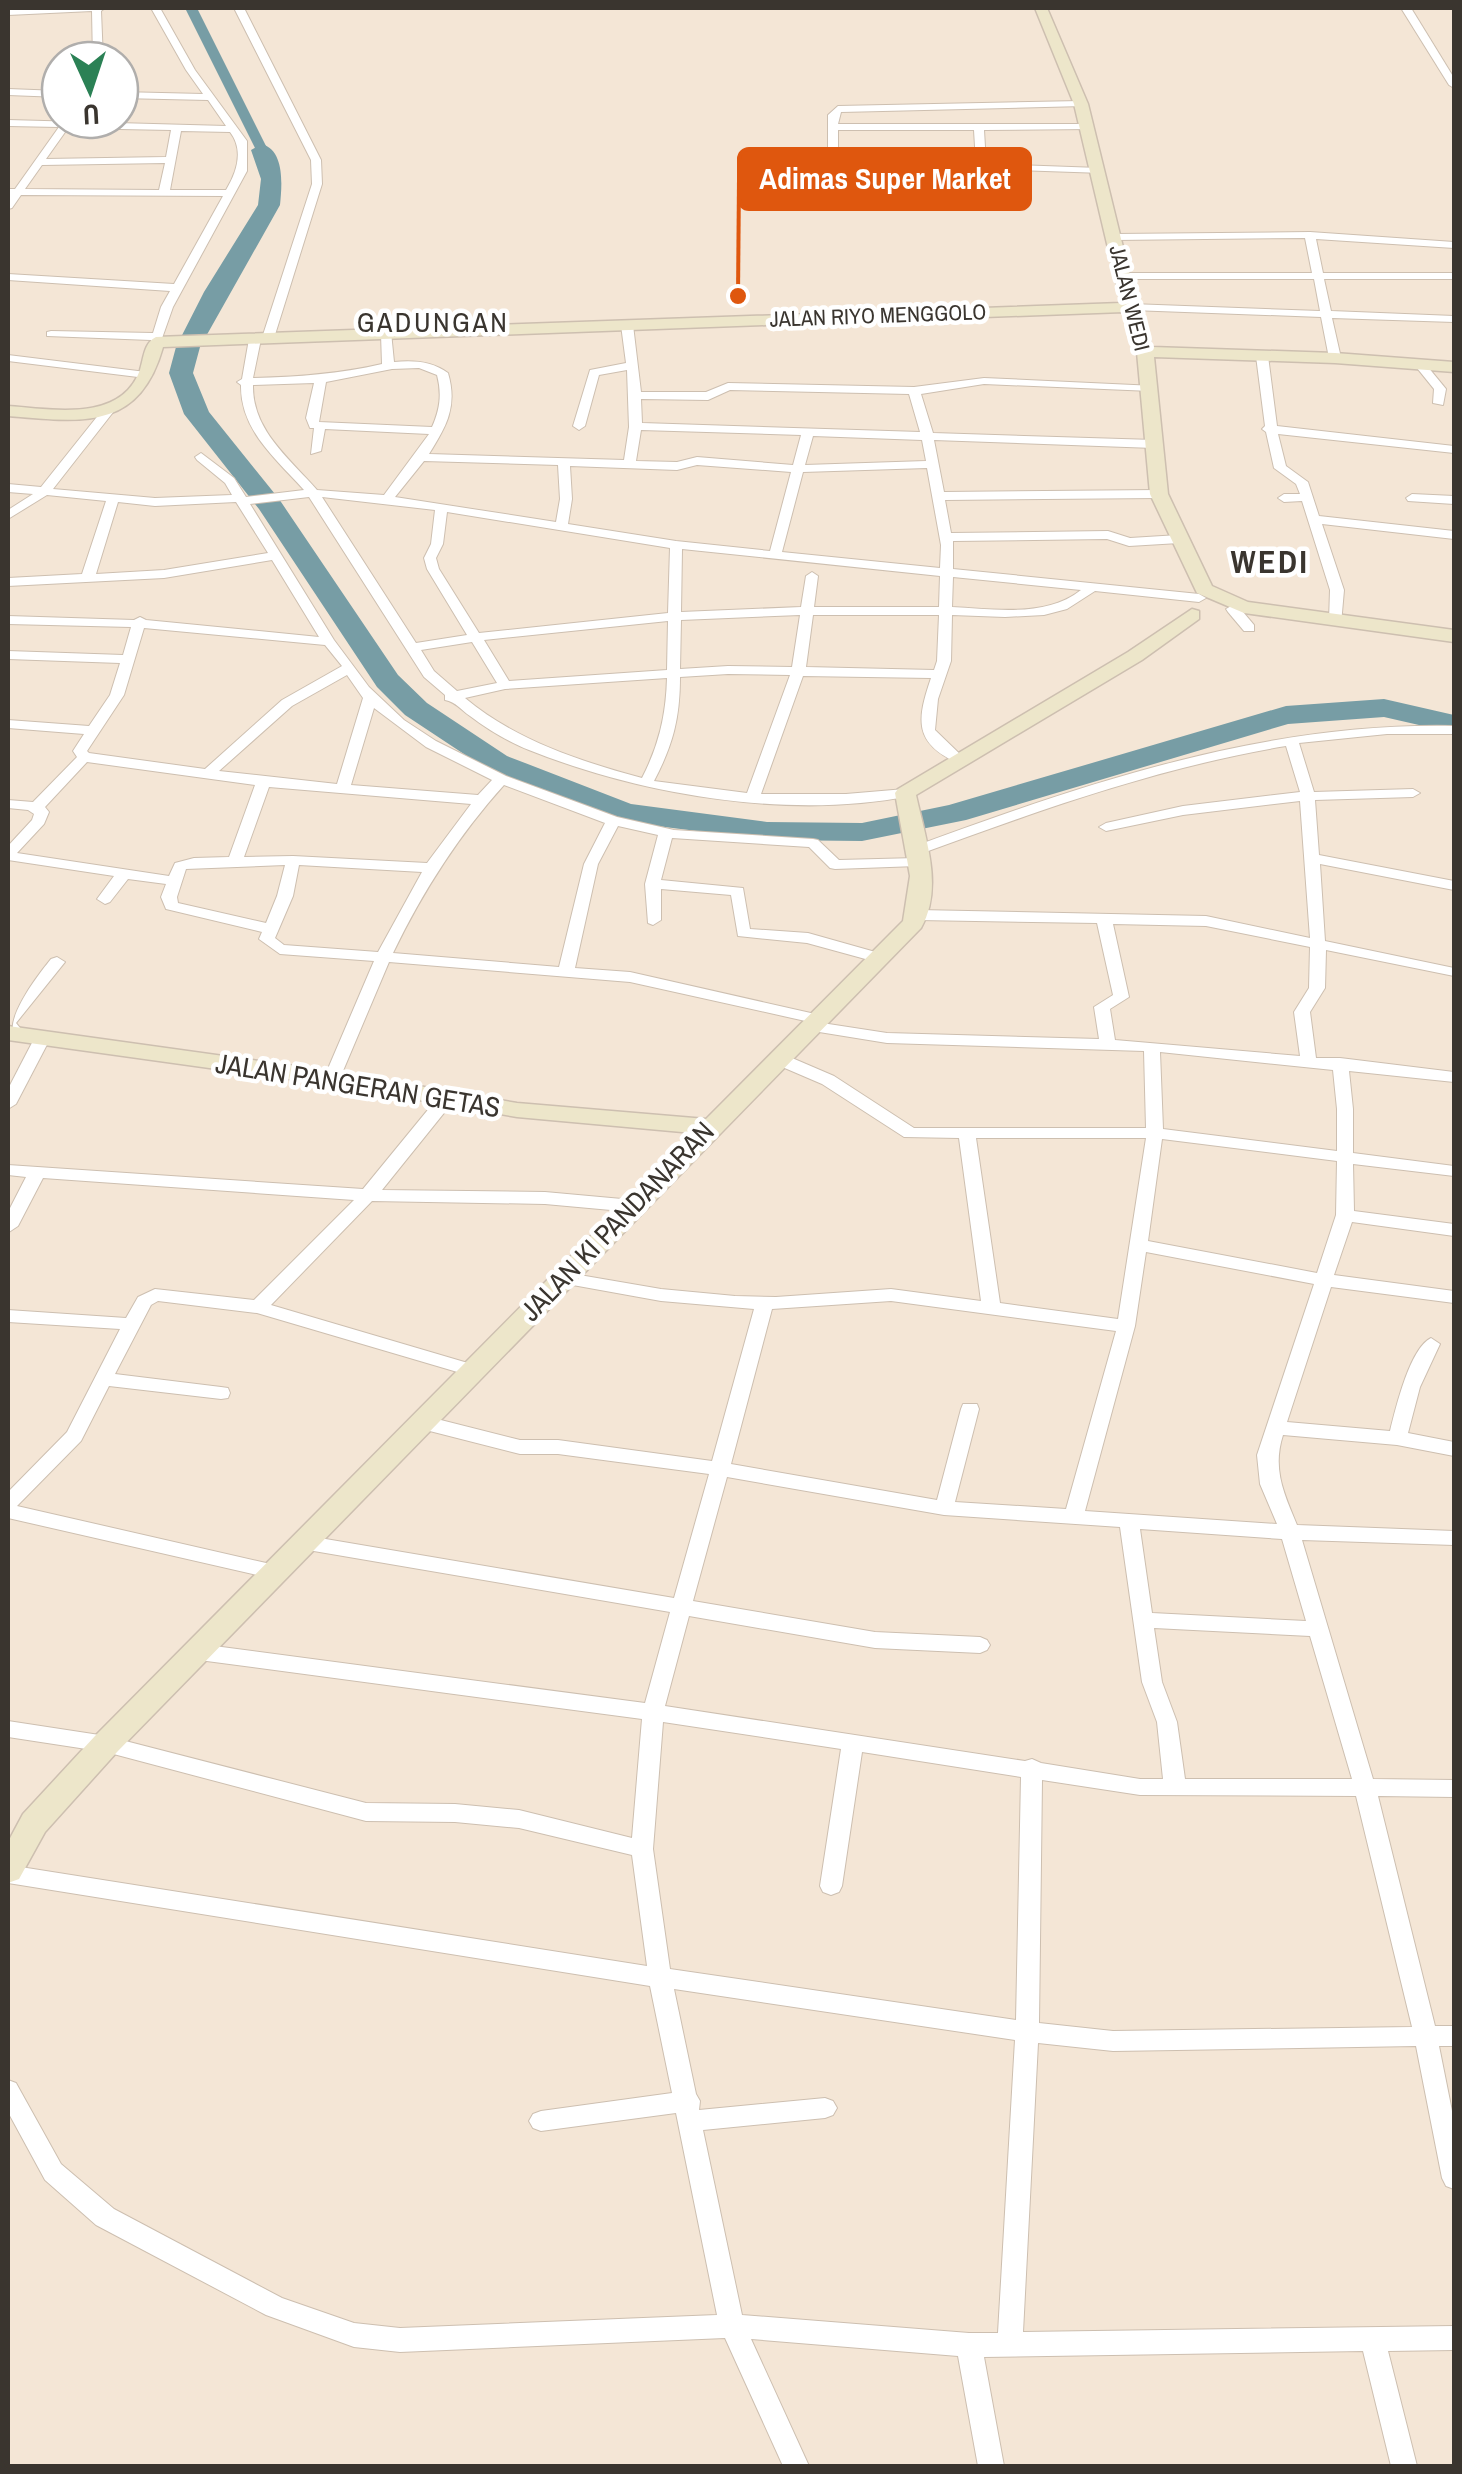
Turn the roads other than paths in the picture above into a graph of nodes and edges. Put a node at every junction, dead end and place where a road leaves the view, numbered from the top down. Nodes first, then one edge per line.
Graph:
1 (98, 8) edge
2 (156, 8) edge
3 (239, 8) edge
4 (1042, 8) edge
5 (1406, 8) edge
6 (8, 9) edge
7 (98, 40) edge
8 (1454, 85) edge
9 (8, 92) edge
10 (40, 93) edge
11 (140, 96) edge
12 (209, 98) junction
13 (1081, 104) junction
14 (8, 123) edge
15 (40, 123) edge
16 (833, 127) junction
17 (1088, 127) junction
18 (140, 128) edge
19 (979, 128) junction
20 (233, 129) junction
21 (176, 130) junction
22 (55, 140) edge
23 (172, 160) junction
24 (40, 162) junction
25 (981, 168) junction
26 (1099, 171) junction
27 (13, 193) edge
28 (164, 193) junction
29 (231, 193) junction
30 (8, 206) edge
31 (1310, 235) junction
32 (1116, 237) junction
33 (1454, 245) edge
34 (1123, 276) junction
35 (1318, 276) junction
36 (1454, 276) edge
37 (8, 277) edge
38 (178, 288) junction
39 (1131, 307) junction
40 (1325, 315) junction
41 (1454, 319) edge
42 (626, 325) junction
43 (51, 334) dead end
44 (388, 334) junction
45 (262, 338) junction
46 (158, 340) junction
47 (1145, 352) junction
48 (1262, 356) junction
49 (8, 358) edge
50 (1335, 358) junction
51 (1419, 363) junction
52 (632, 366) junction
53 (388, 367) junction
54 (1454, 367) edge
55 (146, 375) junction
56 (321, 379) junction
57 (244, 382) junction
58 (1151, 388) junction
59 (914, 391) junction
60 (638, 394) junction
61 (1439, 403) dead end
62 (8, 411) edge
63 (108, 412) junction
64 (320, 426) junction
65 (580, 426) dead end
66 (638, 426) junction
67 (1268, 429) junction
68 (439, 430) junction
69 (807, 434) junction
70 (926, 434) junction
71 (1154, 444) junction
72 (1454, 449) edge
73 (314, 451) dead end
74 (420, 457) junction
75 (202, 458) dead end
76 (564, 460) junction
77 (630, 462) junction
78 (932, 464) junction
79 (797, 469) junction
80 (8, 488) edge
81 (313, 493) junction
82 (42, 494) junction
83 (1158, 494) junction
84 (939, 496) junction
85 (1308, 497) junction
86 (1284, 498) dead end
87 (1412, 498) dead end
88 (388, 499) junction
89 (113, 500) junction
90 (242, 500) junction
91 (1454, 500) edge
92 (441, 509) junction
93 (8, 515) edge
94 (1315, 519) junction
95 (561, 527) junction
96 (1454, 535) edge
97 (946, 537) junction
98 (1179, 539) junction
99 (676, 544) junction
100 (776, 554) junction
101 (274, 556) junction
102 (947, 572) junction
103 (812, 576) dead end
104 (87, 580) junction
105 (12, 583) edge
106 (1092, 588) junction
107 (8, 600) edge
108 (1199, 601) junction
109 (1239, 608) junction
110 (808, 609) junction
111 (946, 611) junction
112 (676, 618) junction
113 (8, 620) edge
114 (140, 621) junction
115 (1336, 621) junction
116 (1249, 628) dead end
117 (1454, 636) edge
118 (472, 637) junction
119 (329, 642) junction
120 (410, 648) junction
121 (8, 655) edge
122 (129, 659) junction
123 (347, 669) junction
124 (799, 669) junction
125 (674, 672) junction
126 (938, 674) junction
127 (505, 684) junction
128 (450, 697) junction
129 (370, 698) junction
130 (8, 724) edge
131 (1454, 730) edge
132 (93, 731) junction
133 (1292, 742) junction
134 (84, 758) junction
135 (958, 759) junction
136 (210, 772) junction
137 (501, 780) junction
138 (647, 781) junction
139 (264, 782) junction
140 (343, 787) junction
141 (1307, 793) junction
142 (1413, 793) dead end
143 (906, 796) junction
144 (752, 798) junction
145 (481, 800) junction
146 (8, 804) edge
147 (36, 808) junction
148 (613, 820) junction
149 (1106, 827) dead end
150 (666, 832) junction
151 (915, 853) junction
152 (8, 855) edge
153 (1310, 858) junction
154 (235, 860) junction
155 (293, 860) junction
156 (430, 868) junction
157 (126, 872) junction
158 (174, 881) junction
159 (653, 884) junction
160 (1454, 885) edge
161 (104, 899) dead end
162 (918, 915) junction
163 (1104, 919) junction
164 (653, 920) dead end
165 (272, 929) junction
166 (1318, 946) junction
167 (880, 958) junction
168 (381, 959) junction
169 (57, 962) dead end
170 (566, 972) junction
171 (1453, 972) edge
172 (816, 1022) junction
173 (12, 1034) edge
174 (43, 1037) junction
175 (1108, 1046) junction
176 (1152, 1046) junction
177 (778, 1059) junction
178 (1308, 1060) junction
179 (1340, 1063) junction
180 (1454, 1077) edge
181 (332, 1078) junction
182 (446, 1099) junction
183 (8, 1104) edge
184 (709, 1127) junction
185 (1155, 1132) junction
186 (967, 1136) junction
187 (1344, 1158) junction
188 (8, 1170) edge
189 (1454, 1171) edge
190 (37, 1172) junction
191 (368, 1195) junction
192 (634, 1206) junction
193 (1345, 1214) junction
194 (9, 1226) edge
195 (1454, 1230) edge
196 (1139, 1245) junction
197 (562, 1278) junction
198 (1324, 1280) junction
199 (1454, 1297) edge
200 (765, 1303) junction
201 (991, 1306) junction
202 (258, 1307) junction
203 (8, 1316) edge
204 (132, 1324) junction
205 (1126, 1326) junction
206 (1431, 1344) dead end
207 (471, 1370) junction
208 (102, 1379) junction
209 (222, 1393) dead end
210 (970, 1408) dead end
211 (421, 1422) junction
212 (1276, 1428) junction
213 (1397, 1438) junction
214 (1454, 1450) edge
215 (722, 1469) junction
216 (8, 1503) edge
217 (944, 1508) junction
218 (8, 1511) edge
219 (1074, 1516) junction
220 (1129, 1519) junction
221 (1290, 1532) junction
222 (1454, 1538) edge
223 (302, 1542) junction
224 (275, 1572) junction
225 (684, 1609) junction
226 (1145, 1620) junction
227 (1318, 1629) junction
228 (980, 1644) dead end
229 (199, 1652) junction
230 (654, 1712) junction
231 (8, 1729) edge
232 (853, 1742) junction
233 (106, 1744) junction
234 (1032, 1768) junction
235 (1175, 1786) junction
236 (1365, 1788) junction
237 (1454, 1788) edge
238 (642, 1848) junction
239 (8, 1872) edge
240 (831, 1886) dead end
241 (660, 1977) junction
242 (1027, 2032) junction
243 (1454, 2036) edge
244 (1426, 2037) junction
245 (8, 2090) edge
246 (825, 2108) dead end
247 (689, 2111) junction
248 (541, 2121) dead end
249 (1454, 2178) edge
250 (732, 2326) junction
251 (1374, 2338) junction
252 (1454, 2338) edge
253 (969, 2345) junction
254 (1010, 2346) junction
255 (796, 2466) edge
256 (991, 2466) edge
257 (1404, 2466) edge

1 - 6 street
1 - 7 street
2 - 12 street
3 - 45 street
4 - 13 main road, JALAN WEDI
5 - 8 street
9 - 10 street
11 - 12 street
12 - 20 street
13 - 16 street
13 - 17 main road, JALAN WEDI
14 - 15 street
16 - 19 street
16 - 25 street
17 - 19 street
17 - 26 main road, JALAN WEDI
18 - 21 street
19 - 25 street
20 - 21 street
20 - 29 street
21 - 23 street
22 - 24 street
23 - 24 street
23 - 28 street
24 - 27 street
25 - 26 street
26 - 32 main road, JALAN WEDI
27 - 28 street
27 - 30 street
28 - 29 street
29 - 38 street
31 - 32 street
31 - 33 street
31 - 35 street
32 - 34 main road, JALAN WEDI
34 - 35 street
34 - 39 main road, JALAN WEDI
35 - 36 street
35 - 40 street
37 - 38 street
38 - 46 street
39 - 40 street
39 - 42 main road, JALAN RIYO MENGGOLO
39 - 47 main road, JALAN WEDI
40 - 41 street
40 - 50 street
42 - 44 main road, JALAN RIYO MENGGOLO
42 - 52 street
43 - 46 street
44 - 45 main road, JALAN RIYO MENGGOLO
44 - 53 street
45 - 46 main road, JALAN RIYO MENGGOLO
45 - 57 street
46 - 55 main road
47 - 48 main road
47 - 58 main road, JALAN WEDI
48 - 50 main road
48 - 67 street
49 - 55 street
50 - 51 main road
51 - 54 main road
51 - 61 street
52 - 60 street
52 - 65 street
53 - 56 street
53 - 68 street
55 - 63 main road
56 - 57 street
56 - 64 street
57 - 81 street
58 - 59 street
58 - 71 main road, JALAN WEDI
59 - 60 street
59 - 70 street
60 - 66 street
62 - 63 main road
63 - 82 street
64 - 68 street
64 - 73 street
66 - 69 street
66 - 77 street
67 - 72 street
67 - 85 street
68 - 74 street
69 - 70 street
69 - 79 street
70 - 71 street
70 - 78 street
71 - 83 main road, JALAN WEDI
74 - 76 street
74 - 88 street
75 - 90 street
76 - 77 street
76 - 95 street
77 - 79 street
78 - 79 street
78 - 84 street
79 - 100 street
80 - 82 street
81 - 88 street
81 - 90 street
81 - 120 street
82 - 89 street
82 - 93 street
83 - 84 street
83 - 98 main road, JALAN WEDI
84 - 97 street
85 - 86 street
85 - 94 street
87 - 91 street
88 - 92 street
89 - 90 street
89 - 104 street
90 - 101 street
92 - 95 street
92 - 118 street
94 - 96 street
94 - 115 street
95 - 99 street
97 - 98 street
97 - 102 street
98 - 108 main road, JALAN WEDI
99 - 100 street
99 - 112 street
100 - 102 street
101 - 104 street
101 - 119 street
102 - 106 street
102 - 111 street
103 - 110 street
104 - 105 street
105 - 107 street
106 - 108 street
106 - 111 street
108 - 109 main road
108 - 109 main road
108 - 135 main road
109 - 115 main road
109 - 116 street
110 - 111 street
110 - 112 street
110 - 124 street
111 - 126 street
112 - 118 street
112 - 125 street
113 - 114 street
114 - 119 street
114 - 122 street
115 - 117 main road
118 - 120 street
118 - 127 street
119 - 123 street
120 - 128 street
121 - 122 street
122 - 132 street
123 - 129 street
123 - 136 street
124 - 125 street
124 - 126 street
124 - 144 street
125 - 127 street
125 - 138 street
126 - 135 street
127 - 128 street
128 - 138 street
129 - 137 street
129 - 140 street
130 - 132 street
131 - 133 street
132 - 134 street
133 - 141 street
133 - 151 street
134 - 136 street
134 - 147 street
135 - 143 main road
136 - 139 street
137 - 145 street
137 - 148 street
138 - 144 street
139 - 140 street
139 - 154 street
140 - 145 street
141 - 142 street
141 - 149 street
141 - 153 street
143 - 144 street
143 - 151 main road
145 - 156 street
146 - 147 street
147 - 152 street
148 - 150 street
148 - 170 street
150 - 151 street
150 - 159 street
151 - 162 main road
152 - 157 street
153 - 160 street
153 - 166 street
154 - 155 street
154 - 158 street
155 - 156 street
155 - 165 street
156 - 168 street
157 - 158 street
157 - 161 street
158 - 165 street
159 - 164 street
159 - 167 street
162 - 163 street
162 - 167 main road, JALAN KI PANDANARAN
163 - 166 street
163 - 175 street
165 - 168 street
166 - 171 street
166 - 178 street
167 - 172 main road, JALAN KI PANDANARAN
168 - 170 street
168 - 181 street
169 - 173 street
170 - 172 street
172 - 175 street
172 - 177 main road, JALAN KI PANDANARAN
173 - 174 main road, JALAN PANGERAN GETAS
174 - 181 main road, JALAN PANGERAN GETAS
174 - 183 street
175 - 176 street
176 - 178 street
176 - 185 street
177 - 184 main road, JALAN KI PANDANARAN
177 - 186 street
178 - 179 street
179 - 180 street
179 - 187 street
181 - 182 main road, JALAN PANGERAN GETAS
182 - 184 main road, JALAN PANGERAN GETAS
182 - 191 street
184 - 192 main road, JALAN KI PANDANARAN
185 - 186 street
185 - 187 street
185 - 196 street
186 - 201 street
187 - 189 street
187 - 193 street
188 - 190 street
190 - 191 street
190 - 194 street
191 - 192 street
191 - 202 street
192 - 197 main road, JALAN KI PANDANARAN
193 - 195 street
193 - 198 street
196 - 198 street
196 - 205 street
197 - 200 street
197 - 207 main road, JALAN KI PANDANARAN
198 - 199 street
198 - 212 street
200 - 201 street
200 - 215 street
201 - 205 street
202 - 204 street
202 - 207 street
203 - 204 street
204 - 208 street
205 - 219 street
206 - 213 street
207 - 211 main road, JALAN KI PANDANARAN
208 - 209 street
208 - 216 street
210 - 217 street
211 - 215 street
211 - 223 main road, JALAN KI PANDANARAN
212 - 213 street
212 - 221 street
213 - 214 street
215 - 217 street
215 - 225 street
217 - 219 street
218 - 224 street
219 - 220 street
220 - 221 street
220 - 226 street
221 - 222 street
221 - 227 street
223 - 224 main road, JALAN KI PANDANARAN
223 - 225 street
224 - 229 main road, JALAN KI PANDANARAN
225 - 228 street
225 - 230 street
226 - 227 street
226 - 235 street
227 - 236 street
229 - 230 street
229 - 233 main road, JALAN KI PANDANARAN
230 - 232 street
230 - 238 street
231 - 233 street
232 - 234 street
232 - 240 street
233 - 238 street
233 - 239 main road, JALAN KI PANDANARAN
234 - 235 street
234 - 242 street
235 - 236 street
236 - 237 street
236 - 244 street
238 - 241 street
239 - 241 street
241 - 242 street
241 - 247 street
242 - 244 street
242 - 254 street
243 - 244 street
244 - 249 street
245 - 250 street
246 - 247 street
247 - 248 street
247 - 250 street
250 - 253 street
250 - 255 street
251 - 252 street
251 - 254 street
251 - 257 street
253 - 254 street
253 - 256 street

